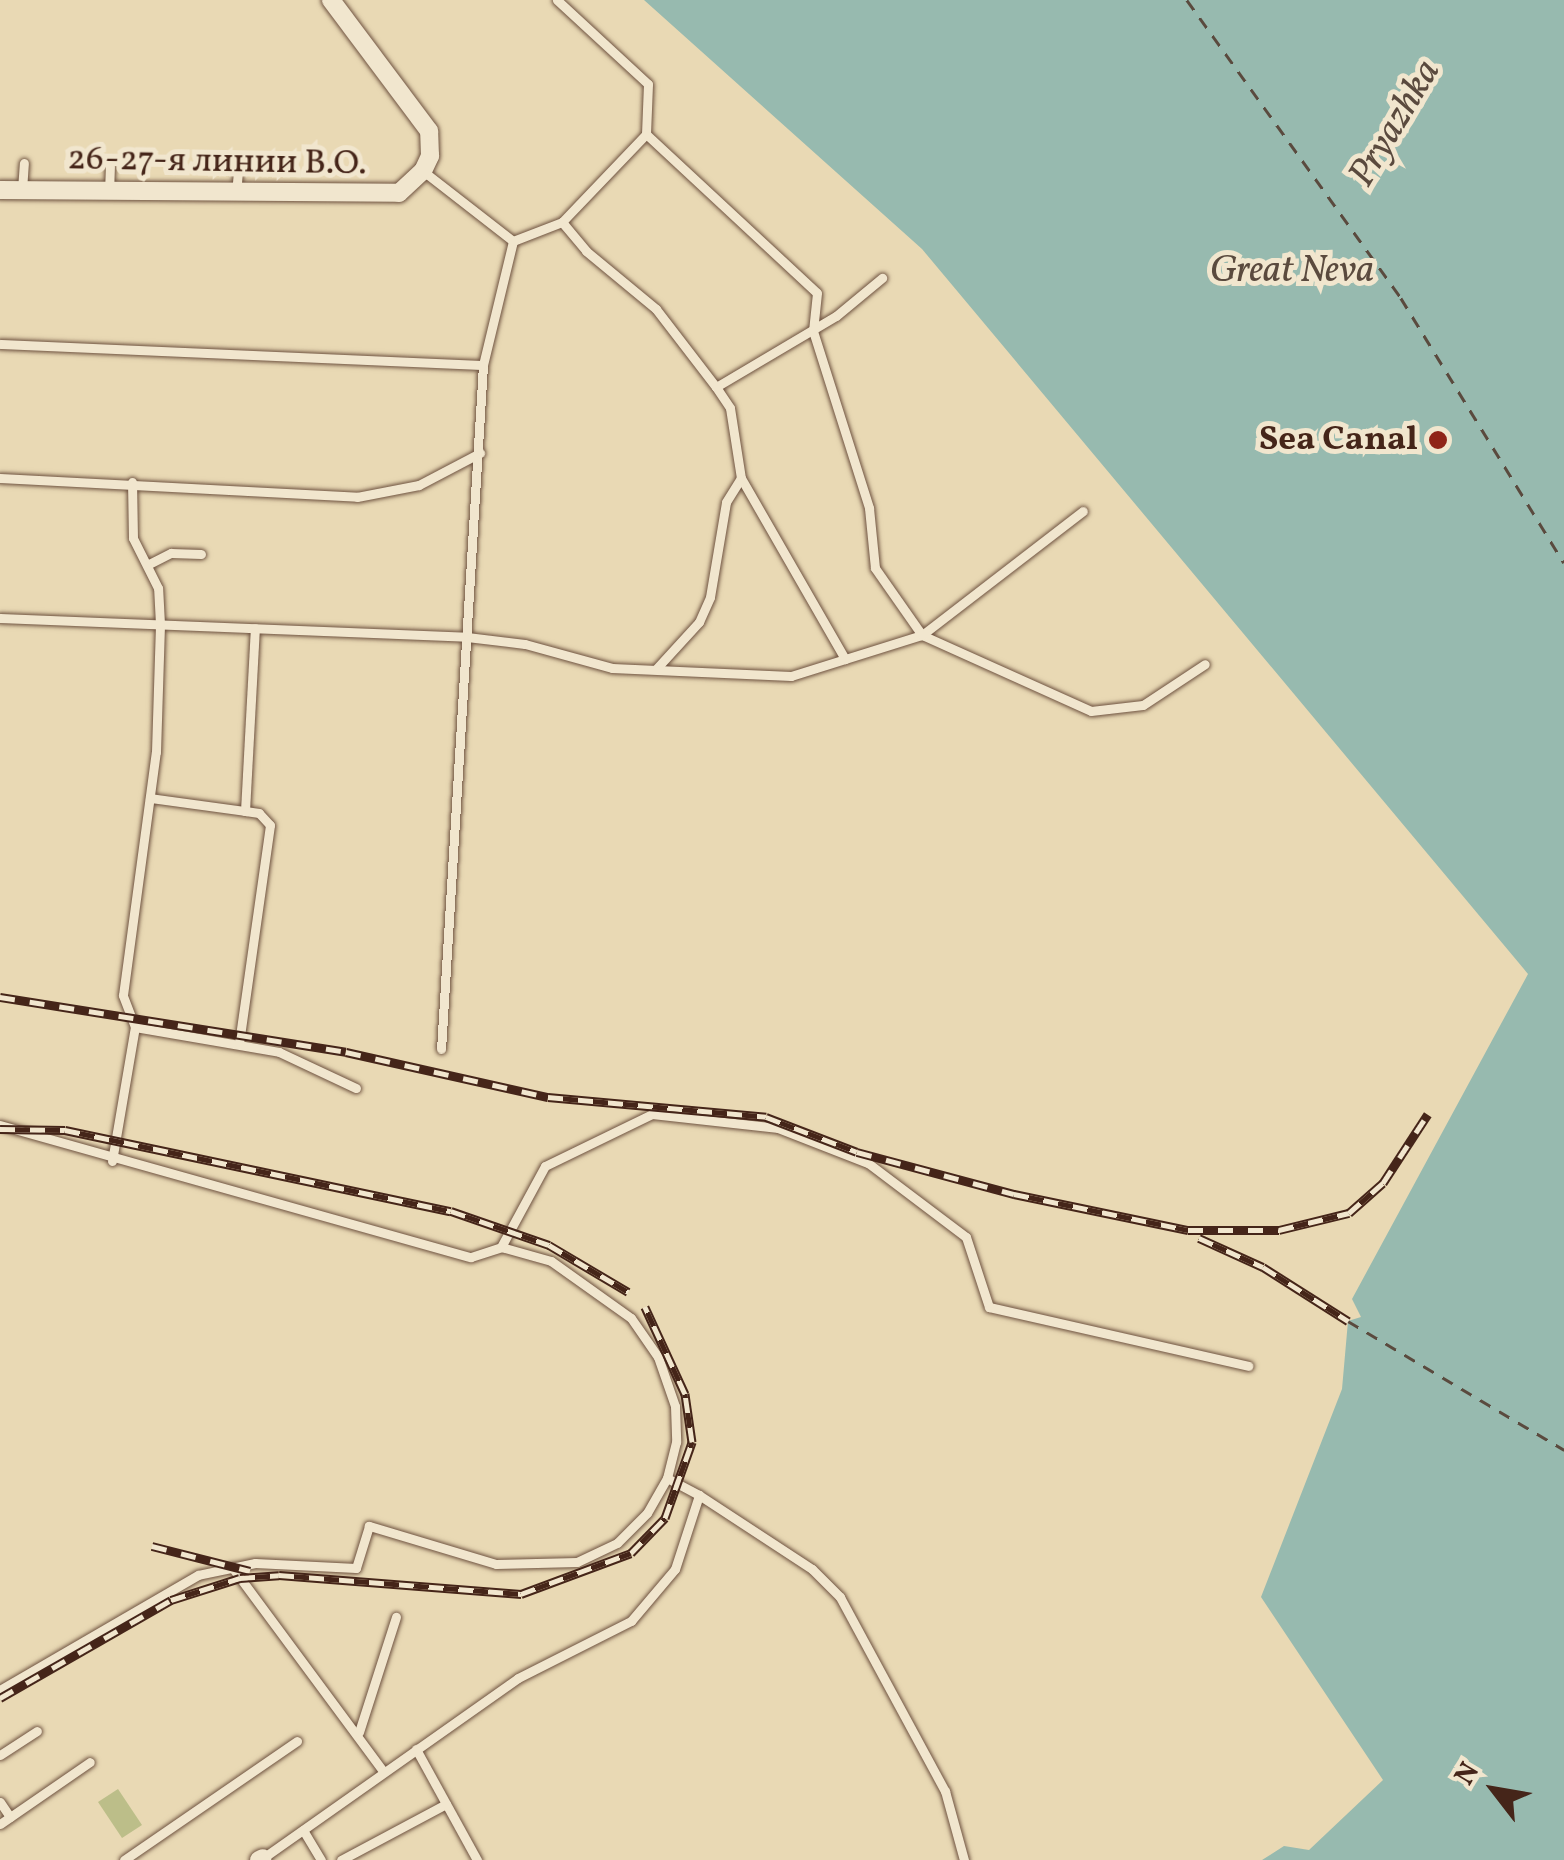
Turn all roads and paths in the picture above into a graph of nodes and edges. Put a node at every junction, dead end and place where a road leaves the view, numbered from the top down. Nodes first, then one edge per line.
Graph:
1 (330, 0) edge
2 (557, 0) edge
3 (646, 134) junction
4 (24, 163) dead end
5 (110, 166) dead end
6 (423, 171) junction
7 (238, 172) dead end
8 (0, 190) edge
9 (22, 190) junction
10 (109, 192) junction
11 (236, 196) junction
12 (562, 222) junction
13 (513, 241) junction
14 (882, 278) dead end
15 (813, 331) junction
16 (0, 344) edge
17 (483, 366) junction
18 (716, 387) junction
19 (480, 453) junction
20 (0, 478) edge
21 (741, 478) junction
22 (132, 482) junction
23 (1083, 511) dead end
24 (201, 554) dead end
25 (146, 565) junction
26 (0, 618) edge
27 (160, 624) junction
28 (255, 628) junction
29 (922, 635) junction
30 (467, 637) junction
31 (846, 659) junction
32 (1205, 664) dead end
33 (655, 670) junction
34 (150, 798) junction
35 (245, 811) junction
36 (135, 1027) junction
37 (239, 1043) junction
38 (441, 1049) dead end
39 (356, 1088) dead end
40 (0, 1125) edge
41 (112, 1161) junction
42 (501, 1248) junction
43 (1248, 1366) dead end
44 (667, 1478) junction
45 (699, 1496) junction
46 (232, 1568) junction
47 (396, 1617) dead end
48 (0, 1690) edge
49 (36, 1730) dead end
50 (359, 1732) junction
51 (297, 1741) dead end
52 (416, 1749) junction
53 (0, 1755) edge
54 (90, 1762) dead end
55 (383, 1772) junction
56 (0, 1802) edge
57 (446, 1804) junction
58 (10, 1817) junction
59 (0, 1824) edge
60 (303, 1830) junction
61 (265, 1858) edge
62 (124, 1860) edge
63 (322, 1860) edge
64 (342, 1860) edge
65 (476, 1860) edge
66 (964, 1860) edge

1 - 6 street
2 - 3 lane
3 - 12 lane
3 - 15 lane
4 - 9 lane
5 - 10 lane
6 - 11 street, 26-27-я линии В.О.
6 - 13 lane
7 - 11 lane
8 - 9 street, 26-27-я линии В.О.
9 - 10 street, 26-27-я линии В.О.
10 - 11 street, 26-27-я линии В.О.
12 - 13 lane
12 - 18 lane
13 - 17 lane
14 - 15 lane
15 - 18 lane
15 - 29 lane
16 - 17 lane
17 - 19 lane
18 - 21 lane
19 - 22 lane
19 - 30 lane
20 - 22 lane
21 - 31 lane
21 - 33 lane
22 - 25 lane
23 - 29 lane
24 - 25 lane
25 - 27 lane
26 - 27 lane
27 - 28 lane
27 - 34 lane
28 - 30 lane
28 - 35 lane
29 - 31 lane
29 - 32 lane
30 - 33 lane
30 - 38 lane
31 - 33 lane
34 - 35 lane
34 - 36 lane
35 - 37 lane
36 - 37 lane
36 - 41 lane
37 - 39 lane
40 - 41 lane
41 - 42 lane
42 - 43 lane
42 - 44 lane
44 - 45 lane
44 - 46 lane
45 - 52 lane
45 - 66 lane
46 - 48 lane
46 - 50 lane
47 - 50 lane
49 - 53 lane
50 - 55 lane
51 - 62 lane
52 - 55 lane
52 - 57 lane
54 - 58 lane
55 - 60 lane
56 - 58 lane
57 - 64 lane
57 - 65 lane
58 - 59 lane
60 - 61 lane
60 - 63 lane

